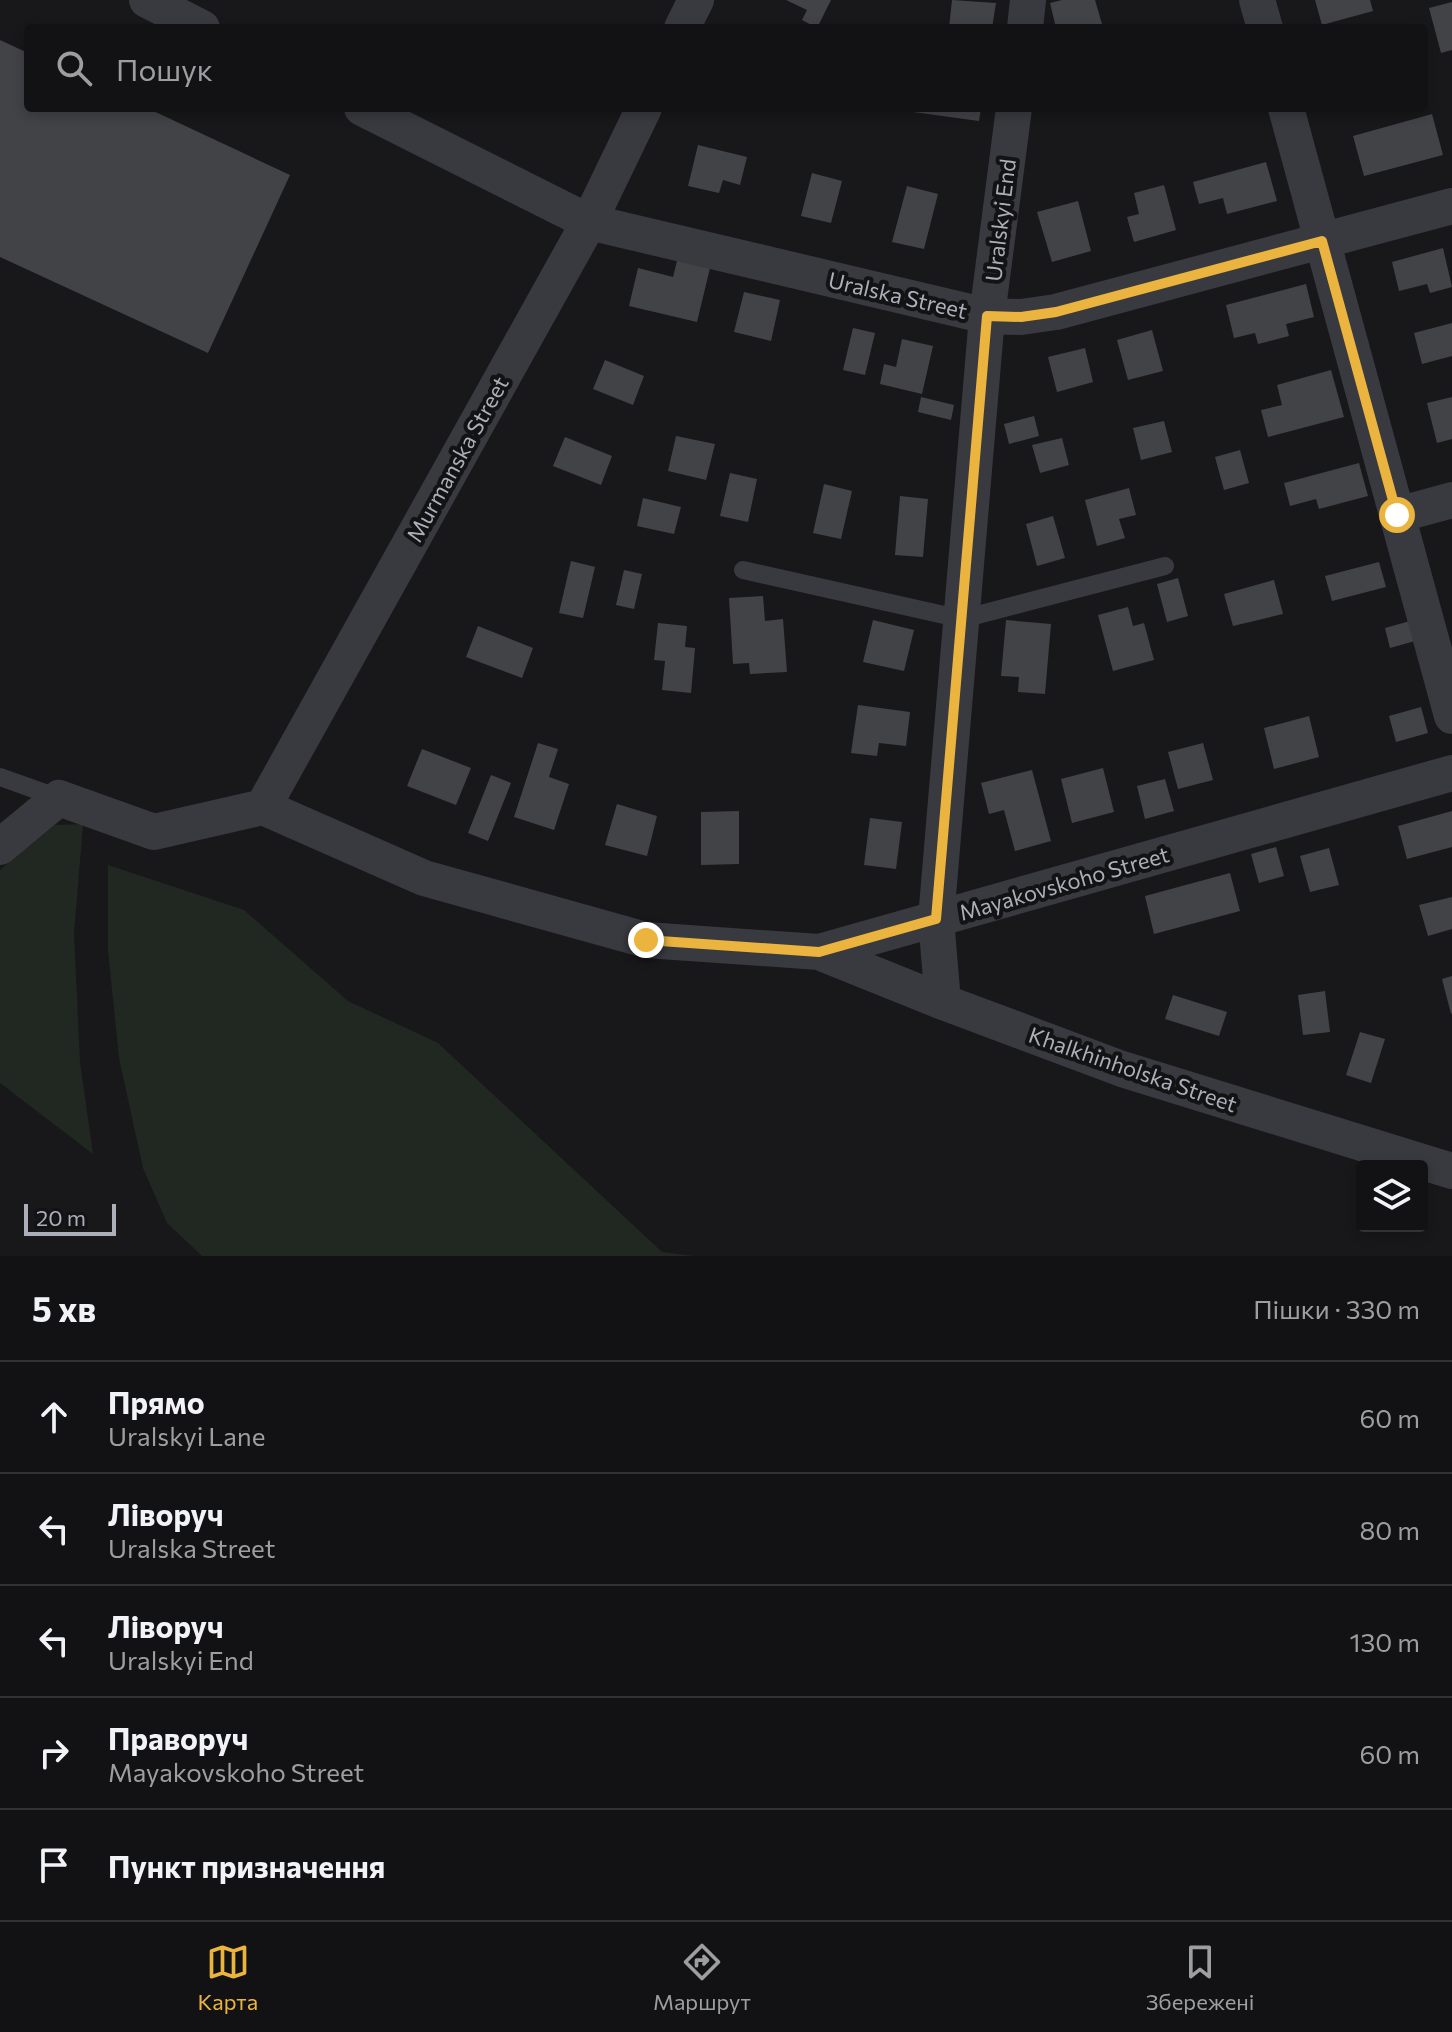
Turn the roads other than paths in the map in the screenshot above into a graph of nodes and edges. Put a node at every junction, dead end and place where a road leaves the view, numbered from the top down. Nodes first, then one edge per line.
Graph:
1 (147, 0) edge
2 (696, 0) edge
3 (1028, 0) edge
4 (1257, 0) edge
5 (194, 24) edge
6 (684, 24) edge
7 (1025, 24) edge
8 (1264, 24) edge
9 (370, 112) edge
10 (642, 112) edge
11 (1013, 112) edge
12 (1287, 112) edge
13 (1452, 206) edge
14 (589, 222) junction
15 (1322, 241) junction
16 (987, 316) junction
17 (1452, 500) edge
18 (1397, 515) junction
19 (1165, 566) dead end
20 (743, 570) dead end
21 (962, 619) junction
22 (1452, 716) edge
23 (1452, 773) edge
24 (0, 777) edge
25 (59, 798) junction
26 (263, 807) junction
27 (0, 847) edge
28 (936, 919) junction
29 (819, 952) junction
30 (943, 1002) junction
31 (1452, 1171) edge

1 - 5 street
2 - 6 street
3 - 7 street
4 - 8 street
9 - 14 street, Uralska Street
10 - 14 street, Murmanska Street
11 - 16 street, Uralskyi End
12 - 15 street
13 - 15 street, Uralska Street
14 - 16 street, Uralska Street
14 - 26 street, Murmanska Street
15 - 16 street, Uralska Street
15 - 18 street
16 - 21 street, Uralskyi End
17 - 18 street
18 - 22 street
19 - 21 lane
20 - 21 lane
21 - 28 street, Uralskyi End
23 - 28 street, Mayakovskoho Street
24 - 25 lane
25 - 26 street
25 - 27 street
26 - 29 street, Mayakovskoho Street
28 - 29 street, Mayakovskoho Street
28 - 30 street, Uralskyi End
29 - 30 street, Khalkhinholska Street
30 - 31 street, Khalkhinholska Street

